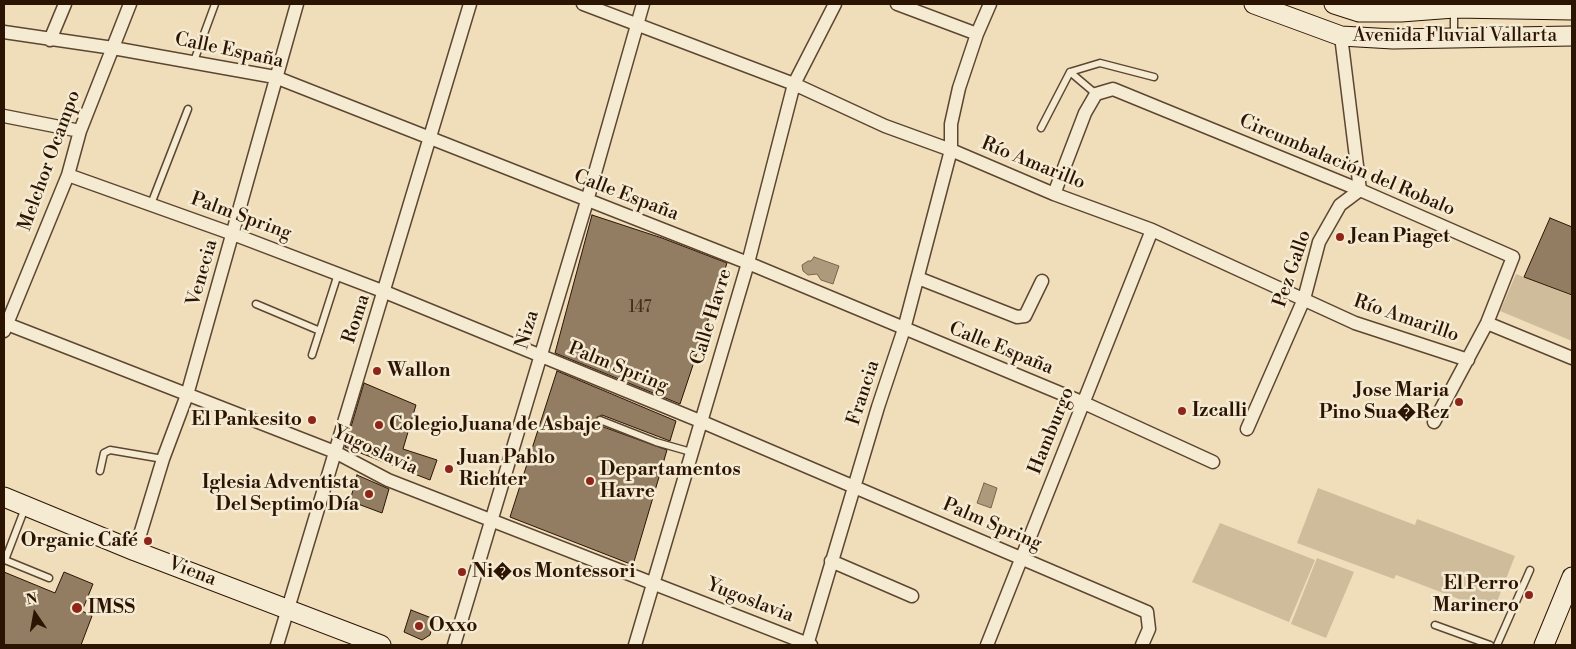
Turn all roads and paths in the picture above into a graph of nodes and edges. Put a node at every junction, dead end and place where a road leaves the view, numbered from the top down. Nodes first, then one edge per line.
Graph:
1 (65, 4) edge
2 (130, 4) edge
3 (215, 4) edge
4 (296, 4) edge
5 (470, 4) edge
6 (583, 4) edge
7 (643, 4) edge
8 (835, 4) edge
9 (897, 4) edge
10 (990, 4) edge
11 (1254, 4) edge
12 (1334, 4) edge
13 (1454, 6) edge
14 (1572, 10) edge
15 (636, 26) junction
16 (4, 32) edge
17 (977, 34) junction
18 (1341, 36) junction
19 (1572, 36) edge
20 (1454, 37) junction
21 (50, 40) junction
22 (114, 48) junction
23 (194, 62) junction
24 (1070, 72) junction
25 (1154, 77) dead end
26 (275, 78) junction
27 (794, 84) junction
28 (1096, 94) junction
29 (188, 109) dead end
30 (4, 116) edge
31 (1041, 128) dead end
32 (80, 131) junction
33 (430, 139) junction
34 (951, 150) junction
35 (68, 175) junction
36 (1360, 190) junction
37 (1054, 194) junction
38 (587, 202) junction
39 (151, 204) junction
40 (1152, 230) junction
41 (233, 234) junction
42 (748, 263) junction
43 (338, 274) junction
44 (918, 278) junction
45 (1042, 281) dead end
46 (385, 292) junction
47 (1304, 299) junction
48 (256, 304) dead end
49 (1487, 323) junction
50 (5, 328) edge
51 (904, 329) junction
52 (320, 331) junction
53 (312, 355) dead end
54 (540, 356) junction
55 (1572, 358) edge
56 (1468, 360) junction
57 (187, 394) junction
58 (1084, 403) junction
59 (600, 420) dead end
60 (700, 421) junction
61 (1434, 422) dead end
62 (1247, 429) dead end
63 (335, 452) junction
64 (691, 452) junction
65 (163, 459) junction
66 (1213, 462) dead end
67 (100, 471) dead end
68 (855, 487) junction
69 (4, 497) edge
70 (26, 506) junction
71 (494, 520) junction
72 (135, 550) junction
73 (1020, 557) junction
74 (832, 561) junction
75 (1530, 570) dead end
76 (1572, 576) edge
77 (49, 578) dead end
78 (652, 583) junction
79 (912, 596) dead end
80 (289, 610) junction
81 (1435, 625) dead end
82 (1549, 642) edge
83 (372, 643) edge
84 (277, 645) edge
85 (454, 645) edge
86 (635, 645) edge
87 (808, 645) edge
88 (987, 645) edge
89 (1142, 645) edge
90 (1490, 645) edge
91 (1496, 645) edge

1 - 21 street
2 - 22 street, Melchor Ocampo
3 - 23 lane
4 - 26 street, Venecia
5 - 33 street, Roma
6 - 15 street, Río Amarillo
7 - 15 street, Niza
8 - 27 street, Calle Havre
9 - 17 street
10 - 17 street, Francia
11 - 18 street, Avenida Fluvial Vallarta
12 - 13 street, Avenida Fluvial Vallarta
13 - 14 street, Avenida Fluvial Vallarta
13 - 20 lane
15 - 27 street, Río Amarillo
15 - 38 street, Niza
16 - 21 street, Calle España
17 - 34 street, Francia
18 - 20 street, Avenida Fluvial Vallarta
18 - 36 street
19 - 20 street, Avenida Fluvial Vallarta
21 - 22 street, Calle España
22 - 23 street, Calle España
22 - 32 street, Melchor Ocampo
23 - 26 street, Calle España
24 - 25 lane
24 - 28 lane
24 - 31 lane
26 - 33 street, Calle España
26 - 41 street, Venecia
27 - 34 street, Río Amarillo
27 - 42 street, Calle Havre
28 - 36 street, Circumbalación del Robalo
28 - 37 street
29 - 39 lane
30 - 32 street
32 - 35 street, Melchor Ocampo
33 - 38 street, Calle España
33 - 46 street, Roma
34 - 37 street, Río Amarillo
34 - 44 street, Francia
35 - 39 street, Palm Spring
35 - 50 street, Melchor Ocampo
36 - 47 street, Pez Gallo
36 - 49 street, Circumbalación del Robalo
37 - 40 street, Río Amarillo
38 - 42 street, Calle España
38 - 54 street, Niza
39 - 41 street, Palm Spring
40 - 47 street, Río Amarillo
40 - 58 street, Hamburgo
41 - 43 street, Palm Spring
41 - 57 street, Venecia
42 - 51 street, Calle España
42 - 60 street, Calle Havre
43 - 46 street, Palm Spring
43 - 52 lane
44 - 45 street
44 - 51 street, Francia
46 - 54 street, Palm Spring
46 - 63 street, Roma
47 - 56 street, Río Amarillo
47 - 62 street, Pez Gallo
48 - 52 lane
49 - 55 street
49 - 56 street, Circumbalación del Robalo
50 - 57 street, Yugoslavia
51 - 58 street, Calle España
51 - 68 street, Francia
52 - 53 lane
54 - 60 street, Palm Spring
54 - 71 street, Niza
56 - 61 street, Circumbalación del Robalo
57 - 63 street, Yugoslavia
57 - 65 street, Venecia
58 - 66 street, Calle España
58 - 73 street, Hamburgo
59 - 64 lane
60 - 64 street, Calle Havre
60 - 68 street, Palm Spring
63 - 71 street, Yugoslavia
63 - 80 street, Roma
64 - 78 street, Calle Havre
65 - 67 lane
65 - 72 street, Venecia
68 - 73 street, Palm Spring
68 - 74 street, Francia
69 - 70 street, Viena
70 - 72 street, Viena
70 - 77 lane
71 - 78 street, Yugoslavia
71 - 85 street, Niza
72 - 80 street, Viena
73 - 88 street, Hamburgo
73 - 89 street, Palm Spring
74 - 79 street
74 - 87 street, Francia
75 - 91 lane
76 - 82 street
78 - 86 street, Calle Havre
78 - 87 street, Yugoslavia
80 - 83 street, Viena
80 - 84 street, Roma
81 - 90 lane

